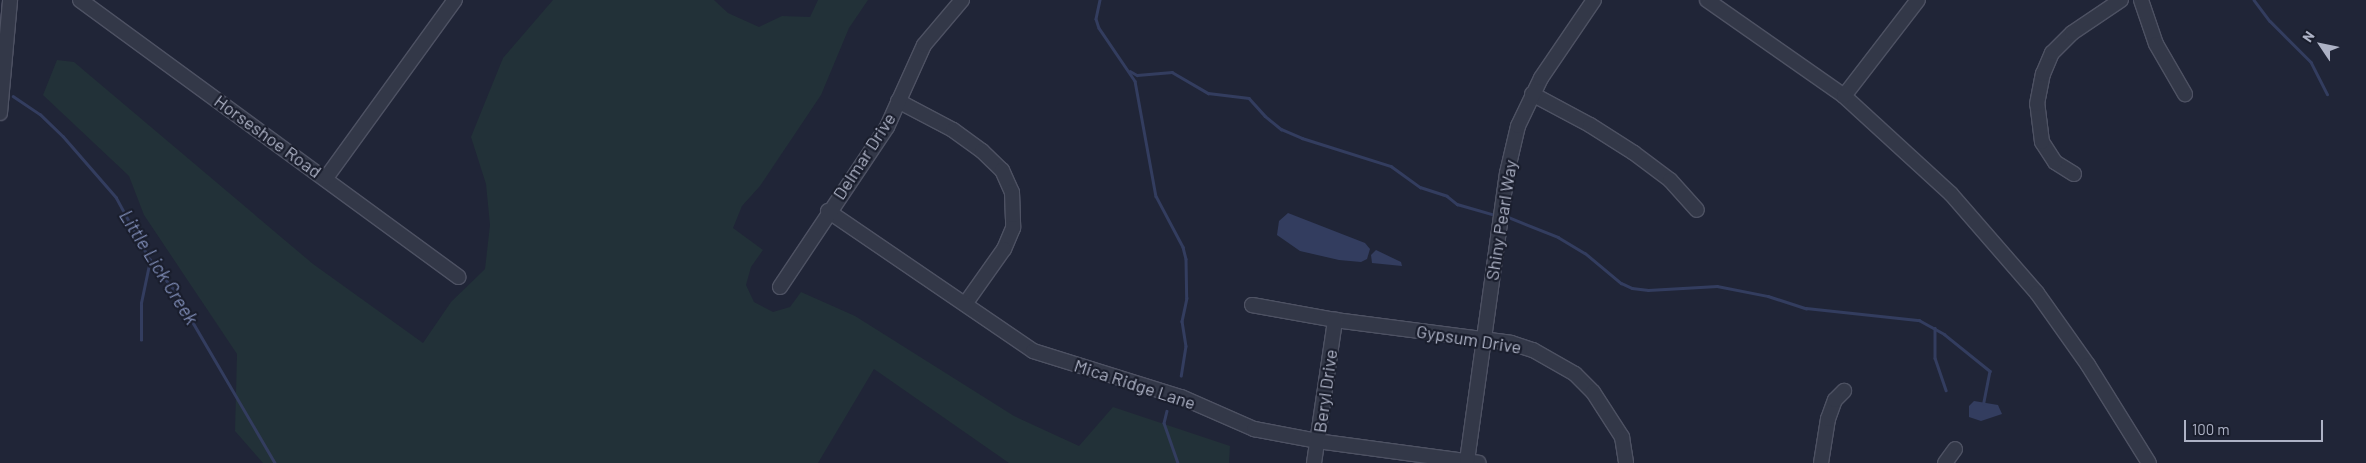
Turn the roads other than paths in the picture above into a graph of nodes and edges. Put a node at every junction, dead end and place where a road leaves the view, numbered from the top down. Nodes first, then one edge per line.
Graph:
1 (10, 0) edge
2 (80, 0) edge
3 (455, 0) edge
4 (962, 0) edge
5 (1594, 0) edge
6 (1707, 0) edge
7 (1918, 0) edge
8 (2121, 0) edge
9 (2141, 0) edge
10 (1532, 94) junction
11 (2185, 94) dead end
12 (1844, 96) junction
13 (898, 101) junction
14 (0, 113) edge
15 (2074, 174) dead end
16 (326, 178) junction
17 (1697, 210) dead end
18 (828, 211) junction
19 (459, 277) dead end
20 (780, 287) dead end
21 (965, 304) junction
22 (1252, 304) dead end
23 (1335, 320) junction
24 (1483, 339) junction
25 (1844, 391) dead end
26 (1318, 442) junction
27 (1955, 448) dead end
28 (1473, 462) edge
29 (1314, 463) edge
30 (1626, 463) edge
31 (1821, 463) edge
32 (1945, 463) edge
33 (2150, 463) edge

1 - 14 street
2 - 16 street, Horseshoe Road
3 - 16 street, Horseshoe Road
4 - 13 street, Delmar Drive
5 - 10 street, Shiny Pearl Way
6 - 12 street
7 - 12 street
8 - 15 street
9 - 11 street
10 - 17 street
10 - 24 street, Shiny Pearl Way
12 - 33 street
13 - 18 street, Delmar Drive
13 - 21 street
16 - 19 street
18 - 20 street, Delmar Drive
18 - 21 street, Mica Ridge Lane
21 - 26 street, Mica Ridge Lane
22 - 23 street, Gypsum Drive
23 - 24 street, Gypsum Drive
23 - 26 street, Beryl Drive
24 - 28 street, Shiny Pearl Way
24 - 30 street, Gypsum Drive
25 - 31 street
26 - 28 street, Mica Ridge Lane
26 - 29 street, Beryl Drive
27 - 32 street

